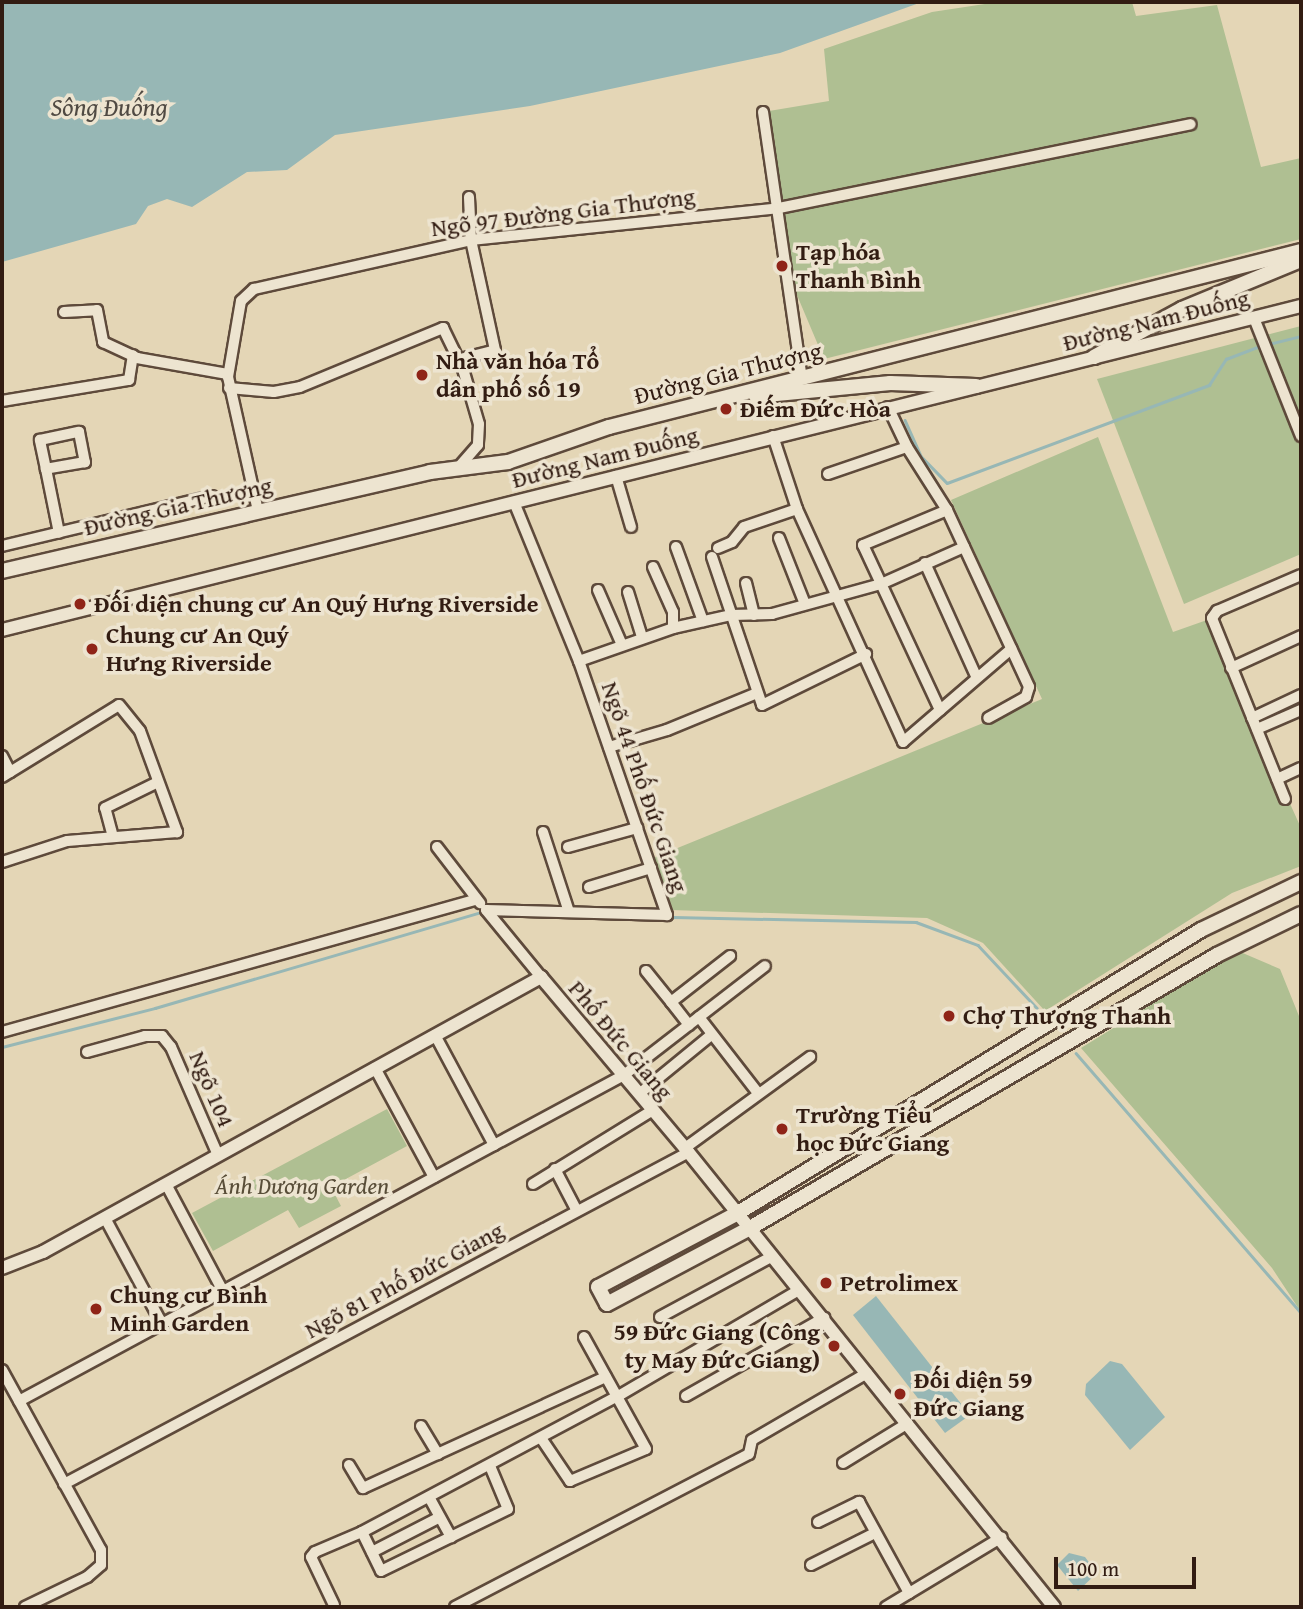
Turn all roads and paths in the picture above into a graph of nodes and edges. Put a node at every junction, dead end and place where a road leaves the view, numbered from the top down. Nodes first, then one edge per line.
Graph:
1 (763, 112) dead end
2 (1191, 124) dead end
3 (469, 197) dead end
4 (779, 208) junction
5 (471, 240) junction
6 (1301, 251) edge
7 (1301, 260) edge
8 (1301, 306) edge
9 (64, 313) dead end
10 (1254, 318) junction
11 (133, 355) junction
12 (1094, 357) junction
13 (460, 359) junction
14 (228, 374) junction
15 (802, 378) junction
16 (976, 386) junction
17 (229, 388) junction
18 (727, 397) junction
19 (2, 401) edge
20 (888, 407) junction
21 (773, 436) junction
22 (1301, 436) edge
23 (907, 447) junction
24 (458, 468) junction
25 (46, 469) junction
26 (828, 474) dead end
27 (616, 476) junction
28 (212, 496) dead end
29 (514, 502) junction
30 (797, 509) junction
31 (258, 510) junction
32 (947, 510) junction
33 (631, 527) dead end
34 (58, 533) junction
35 (779, 538) dead end
36 (2, 546) edge
37 (676, 547) dead end
38 (964, 547) junction
39 (925, 563) junction
40 (3, 567) edge
41 (653, 567) dead end
42 (1301, 575) edge
43 (746, 583) dead end
44 (881, 584) junction
45 (598, 590) dead end
46 (628, 592) dead end
47 (836, 594) junction
48 (805, 604) junction
49 (731, 615) junction
50 (754, 615) junction
51 (703, 621) junction
52 (673, 628) junction
53 (2, 630) edge
54 (1301, 636) edge
55 (642, 637) junction
56 (622, 645) junction
57 (1011, 649) junction
58 (866, 654) junction
59 (579, 661) junction
60 (1231, 668) junction
61 (976, 676) junction
62 (757, 692) junction
63 (1301, 695) edge
64 (940, 710) junction
65 (1301, 710) edge
66 (988, 718) dead end
67 (1255, 724) junction
68 (609, 747) junction
69 (2, 756) edge
70 (1301, 768) edge
71 (6, 774) edge
72 (1277, 779) junction
73 (158, 782) junction
74 (1285, 799) dead end
75 (637, 828) junction
76 (543, 832) dead end
77 (113, 837) junction
78 (437, 847) dead end
79 (568, 847) dead end
80 (2, 862) edge
81 (650, 868) junction
82 (1301, 882) edge
83 (589, 887) dead end
84 (477, 899) junction
85 (486, 910) junction
86 (569, 912) junction
87 (1301, 914) edge
88 (730, 956) dead end
89 (765, 966) dead end
90 (646, 971) dead end
91 (541, 977) junction
92 (671, 1002) junction
93 (699, 1017) junction
94 (689, 1025) junction
95 (2, 1032) edge
96 (435, 1035) junction
97 (711, 1035) junction
98 (87, 1052) dead end
99 (810, 1057) dead end
100 (375, 1069) junction
101 (624, 1075) junction
102 (758, 1093) junction
103 (639, 1094) junction
104 (653, 1110) junction
105 (494, 1145) junction
106 (687, 1150) junction
107 (218, 1156) junction
108 (555, 1169) junction
109 (434, 1177) junction
110 (166, 1184) junction
111 (533, 1184) dead end
112 (577, 1211) junction
113 (738, 1213) junction
114 (105, 1218) junction
115 (750, 1228) junction
116 (773, 1256) junction
117 (2, 1268) edge
118 (799, 1290) junction
119 (223, 1291) junction
120 (660, 1317) dead end
121 (824, 1318) junction
122 (162, 1324) junction
123 (584, 1337) dead end
124 (2, 1370) edge
125 (867, 1373) junction
126 (606, 1377) junction
127 (620, 1395) junction
128 (686, 1396) dead end
129 (19, 1401) junction
130 (908, 1423) junction
131 (421, 1426) dead end
132 (541, 1438) junction
133 (438, 1454) junction
134 (843, 1463) dead end
135 (349, 1465) dead end
136 (490, 1466) junction
137 (64, 1484) junction
138 (429, 1497) junction
139 (440, 1517) junction
140 (818, 1522) dead end
141 (362, 1532) junction
142 (871, 1535) dead end
143 (451, 1537) junction
144 (1002, 1537) junction
145 (372, 1552) junction
146 (811, 1565) dead end
147 (909, 1593) junction
148 (334, 1605) dead end
149 (26, 1607) edge
150 (455, 1607) edge
151 (886, 1607) edge
152 (1054, 1607) edge

1 - 4 street
2 - 4 street, Ngõ 97 Đường Gia Thượng
3 - 5 street
4 - 5 street, Ngõ 97 Đường Gia Thượng
4 - 15 street
5 - 13 street
5 - 14 street, Ngõ 97 Đường Gia Thượng
6 - 15 main road, Đường Gia Thượng
7 - 12 main road
8 - 10 street, Đường Nam Đuống
9 - 11 street
10 - 12 street, Đường Nam Đuống
10 - 22 street
11 - 14 street
11 - 19 street
12 - 16 street, Đường Nam Đuống
13 - 17 street
13 - 24 street
14 - 17 street, Ngõ 97 Đường Gia Thượng
15 - 18 main road, Đường Gia Thượng
16 - 18 main road
16 - 20 street, Đường Nam Đuống
17 - 31 street, Ngõ 97 Đường Gia Thượng
18 - 24 main road, Đường Gia Thượng
20 - 21 street, Đường Nam Đuống
20 - 23 street
21 - 27 street, Đường Nam Đuống
21 - 30 street
23 - 26 street
23 - 32 street
24 - 31 main road, Đường Gia Thượng
25 - 25 street
25 - 34 street
27 - 29 street, Đường Nam Đuống
27 - 33 street
28 - 34 street, Đường Gia Thượng
29 - 53 street, Đường Nam Đuống
29 - 59 street, Ngõ 44 Phố Đức Giang
30 - 47 street
30 - 49 street
31 - 40 main road, Đường Gia Thượng
32 - 38 street
32 - 44 street
34 - 36 street, Đường Gia Thượng
35 - 48 street
37 - 51 street
38 - 39 street
38 - 57 street
39 - 44 street
39 - 61 street
41 - 52 street
42 - 60 street
43 - 50 street
44 - 47 street
44 - 64 street
45 - 56 street
46 - 55 street
47 - 48 street
47 - 58 street
48 - 50 street
49 - 50 street
49 - 51 street
49 - 62 street
51 - 52 street
52 - 55 street
54 - 60 street
55 - 56 street
56 - 59 street
57 - 61 street
57 - 66 street
58 - 62 street
58 - 64 street
59 - 68 street, Ngõ 44 Phố Đức Giang
60 - 67 street
61 - 64 street
62 - 68 street
63 - 67 street
65 - 67 street
67 - 72 street
68 - 75 street, Ngõ 44 Phố Đức Giang
69 - 71 street
70 - 72 street
71 - 73 street
72 - 74 street
73 - 77 street
73 - 77 street
75 - 79 street
75 - 81 street, Ngõ 44 Phố Đức Giang
76 - 86 street
77 - 80 street
78 - 84 street
81 - 83 street
81 - 86 street, Ngõ 44 Phố Đức Giang
82 - 113 main road
84 - 85 street
84 - 95 street
85 - 86 street, Ngõ 44 Phố Đức Giang
85 - 91 street
87 - 115 main road
88 - 92 street
89 - 93 street
90 - 92 street
91 - 96 street, Phố Đức Giang
91 - 101 street, Phố Đức Giang
92 - 94 street
93 - 94 street
93 - 97 street
94 - 101 street
96 - 100 street, Phố Đức Giang
96 - 105 street
97 - 102 street
97 - 103 street
98 - 107 street, Ngõ 104
99 - 102 street, Ngõ 81 Phố Đức Giang
100 - 107 street, Phố Đức Giang
100 - 109 street
101 - 103 street, Phố Đức Giang
101 - 105 street
102 - 106 street, Ngõ 81 Phố Đức Giang
103 - 104 street, Phố Đức Giang
104 - 106 street, Phố Đức Giang
104 - 108 street
105 - 109 street
106 - 112 street, Ngõ 81 Phố Đức Giang
106 - 113 street, Phố Đức Giang
107 - 110 street, Phố Đức Giang
108 - 111 street
108 - 112 street
109 - 119 street
110 - 114 street, Phố Đức Giang
110 - 119 street
112 - 137 street, Ngõ 81 Phố Đức Giang
113 - 115 street, Phố Đức Giang
113 - 115 main road
114 - 117 street, Phố Đức Giang
114 - 122 street
115 - 116 street, Phố Đức Giang
116 - 118 street, Phố Đức Giang
116 - 120 street
118 - 121 street, Phố Đức Giang
118 - 127 street
119 - 122 street
121 - 125 street, Phố Đức Giang
121 - 128 street
122 - 129 street
123 - 126 street
124 - 129 street
125 - 130 street, Phố Đức Giang
125 - 150 street
126 - 127 street
126 - 133 street
127 - 132 street
127 - 132 street
129 - 137 street
130 - 134 street
130 - 144 street, Phố Đức Giang
131 - 133 street
132 - 136 street
133 - 135 street
136 - 138 street
136 - 143 street
137 - 149 street
138 - 139 street
138 - 141 street
139 - 143 street
139 - 145 street
140 - 147 street
141 - 145 street
141 - 148 street
142 - 146 street
143 - 145 street
144 - 147 street
144 - 152 street, Phố Đức Giang
147 - 151 street

